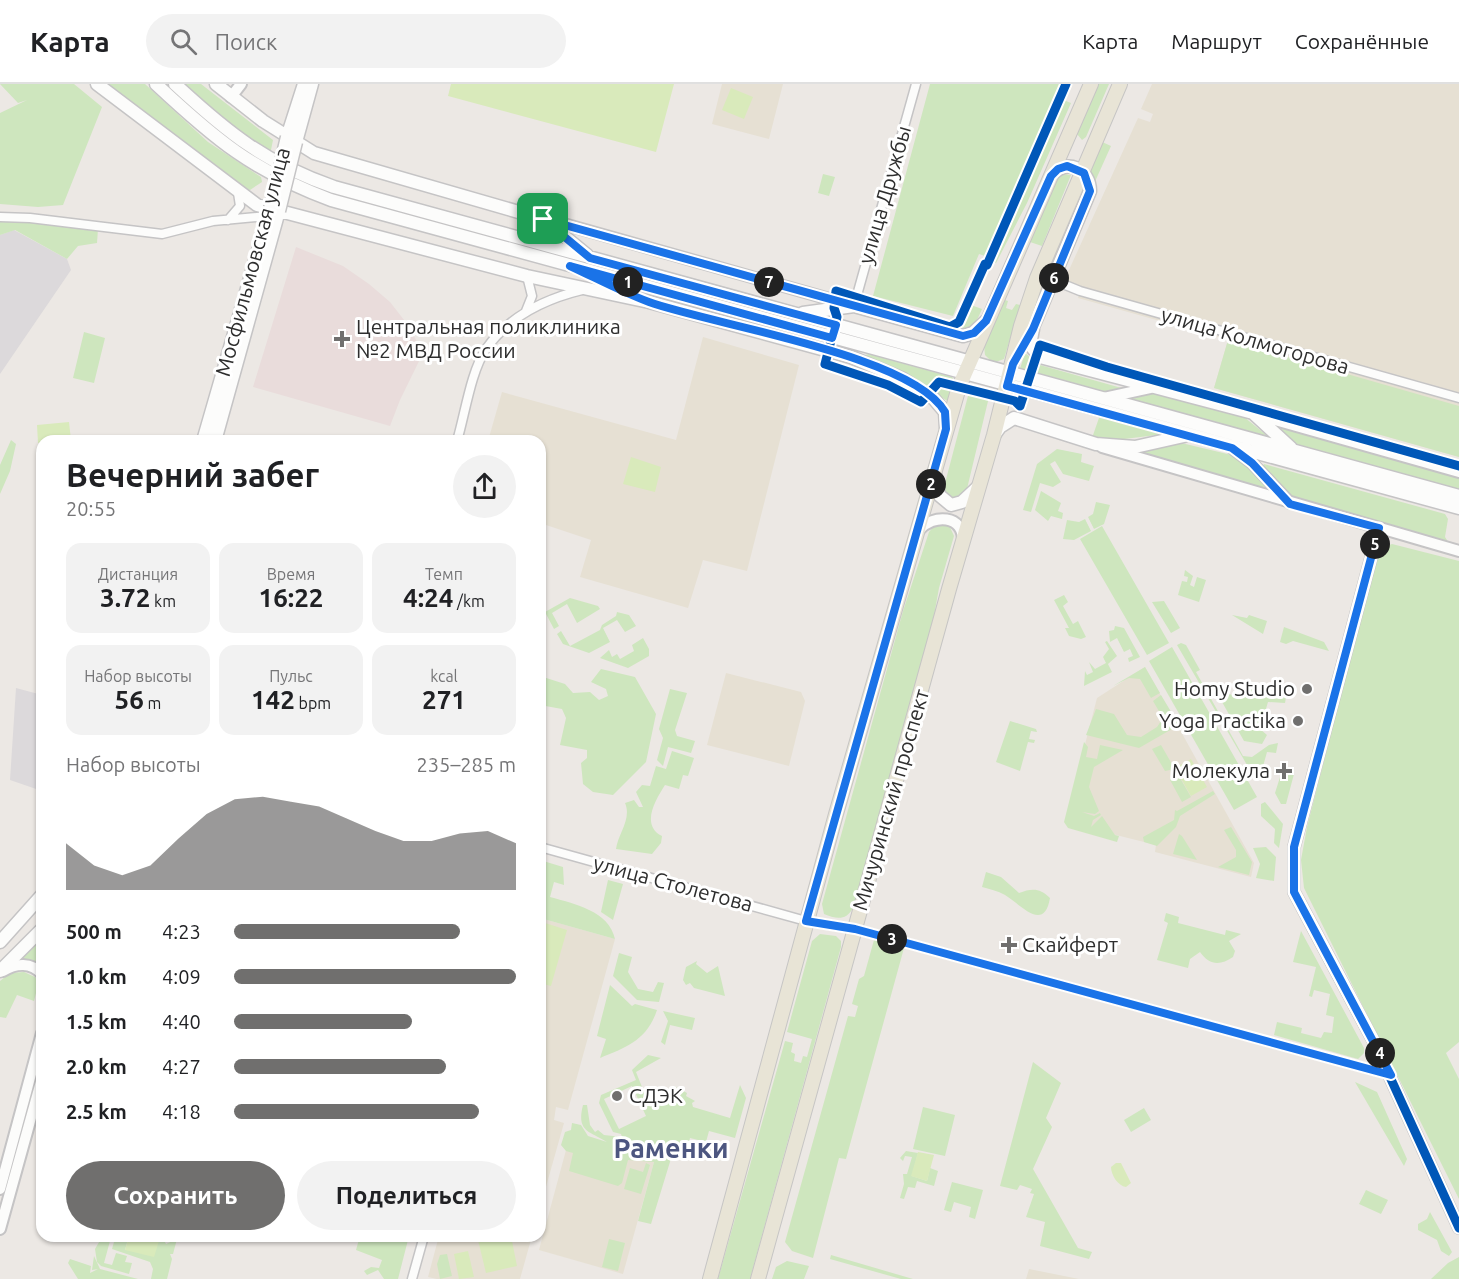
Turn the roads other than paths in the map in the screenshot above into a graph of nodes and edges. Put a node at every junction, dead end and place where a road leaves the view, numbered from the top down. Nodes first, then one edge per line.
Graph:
1 (97, 84) edge
2 (156, 84) edge
3 (175, 84) edge
4 (216, 84) edge
5 (241, 84) edge
6 (304, 84) edge
7 (312, 84) edge
8 (916, 84) edge
9 (1091, 84) edge
10 (1120, 84) edge
11 (231, 97) junction
12 (292, 140) junction
13 (263, 164) junction
14 (1082, 171) junction
15 (1051, 176) junction
16 (238, 193) junction
17 (272, 212) junction
18 (0, 217) edge
19 (543, 219) junction
20 (228, 220) junction
21 (590, 258) junction
22 (570, 266) junction
23 (527, 276) junction
24 (1053, 280) junction
25 (582, 290) junction
26 (649, 302) junction
27 (854, 306) junction
28 (526, 312) junction
29 (797, 314) junction
30 (986, 321) junction
31 (1033, 329) junction
32 (831, 351) junction
33 (896, 354) junction
34 (966, 368) junction
35 (1009, 379) junction
36 (1150, 388) junction
37 (1459, 398) edge
38 (1100, 399) junction
39 (1253, 413) junction
40 (946, 429) junction
41 (205, 435) edge
42 (216, 435) edge
43 (459, 435) edge
44 (994, 435) junction
45 (1188, 435) junction
46 (1096, 444) junction
47 (1232, 448) junction
48 (1294, 451) junction
49 (935, 469) junction
50 (1459, 472) edge
51 (979, 484) junction
52 (1459, 496) edge
53 (1290, 504) junction
54 (1459, 508) edge
55 (1379, 528) junction
56 (919, 530) junction
57 (963, 542) junction
58 (1459, 551) edge
59 (546, 849) edge
60 (36, 902) edge
61 (806, 921) junction
62 (855, 929) junction
63 (36, 935) edge
64 (0, 942) edge
65 (36, 970) edge
66 (0, 972) edge
67 (36, 1055) edge
68 (1391, 1075) junction
69 (36, 1100) edge
70 (0, 1190) edge
71 (1459, 1228) edge
72 (0, 1229) edge
73 (422, 1242) edge
74 (412, 1279) edge
75 (710, 1279) edge
76 (758, 1279) edge

1 - 16 main road
2 - 13 main road
3 - 13 main road
4 - 11 main road
5 - 11 street
6 - 12 main road, Мосфильмовская улица
7 - 12 main road, Мосфильмовская улица
8 - 27 street, улица Дружбы
9 - 15 main road
10 - 14 main road, Мичуринский проспект
11 - 12 main road
12 - 17 main road, Мосфильмовская улица, bridge
12 - 19 main road
13 - 21 main road
13 - 22 main road
14 - 15 main road
14 - 24 main road
14 - 35 main road, Мичуринский проспект
15 - 30 main road
16 - 17 main road
16 - 20 street
17 - 20 street
17 - 23 main road
17 - 41 main road, Мосфильмовская улица
17 - 42 main road, Мосфильмовская улица
18 - 20 street
19 - 21 main road
19 - 27 street
21 - 29 main road
22 - 26 main road
22 - 33 main road
23 - 25 main road
23 - 28 street
24 - 31 main road
24 - 37 street, улица Колмогорова
25 - 26 main road
25 - 28 street
26 - 32 main road
27 - 29 main road
27 - 30 main road
28 - 43 street
29 - 34 main road
30 - 34 main road
31 - 35 main road
31 - 36 main road
32 - 33 main road
32 - 40 main road
33 - 34 main road
34 - 35 main road
34 - 35 main road
34 - 40 main road
35 - 38 main road
35 - 44 main road, Мичуринский проспект
35 - 45 main road
36 - 38 street
36 - 39 main road
38 - 48 main road
39 - 48 main road
39 - 50 street
40 - 49 main road
44 - 46 main road
44 - 51 main road, Мичуринский проспект
45 - 46 main road
45 - 47 main road
46 - 53 street
47 - 53 street
47 - 54 main road
48 - 52 main road
49 - 51 main road
49 - 56 main road
51 - 57 main road, Мичуринский проспект
53 - 55 street
55 - 58 street
55 - 68 street
56 - 57 street
56 - 61 main road
57 - 62 main road, Мичуринский проспект
59 - 61 street, улица Столетова
60 - 64 main road
61 - 62 street, улица Столетова
61 - 75 main road
62 - 68 street, улица Столетова
62 - 76 main road, Мичуринский проспект
63 - 66 main road
65 - 66 street
67 - 70 street
68 - 71 street
69 - 72 street
73 - 74 street

